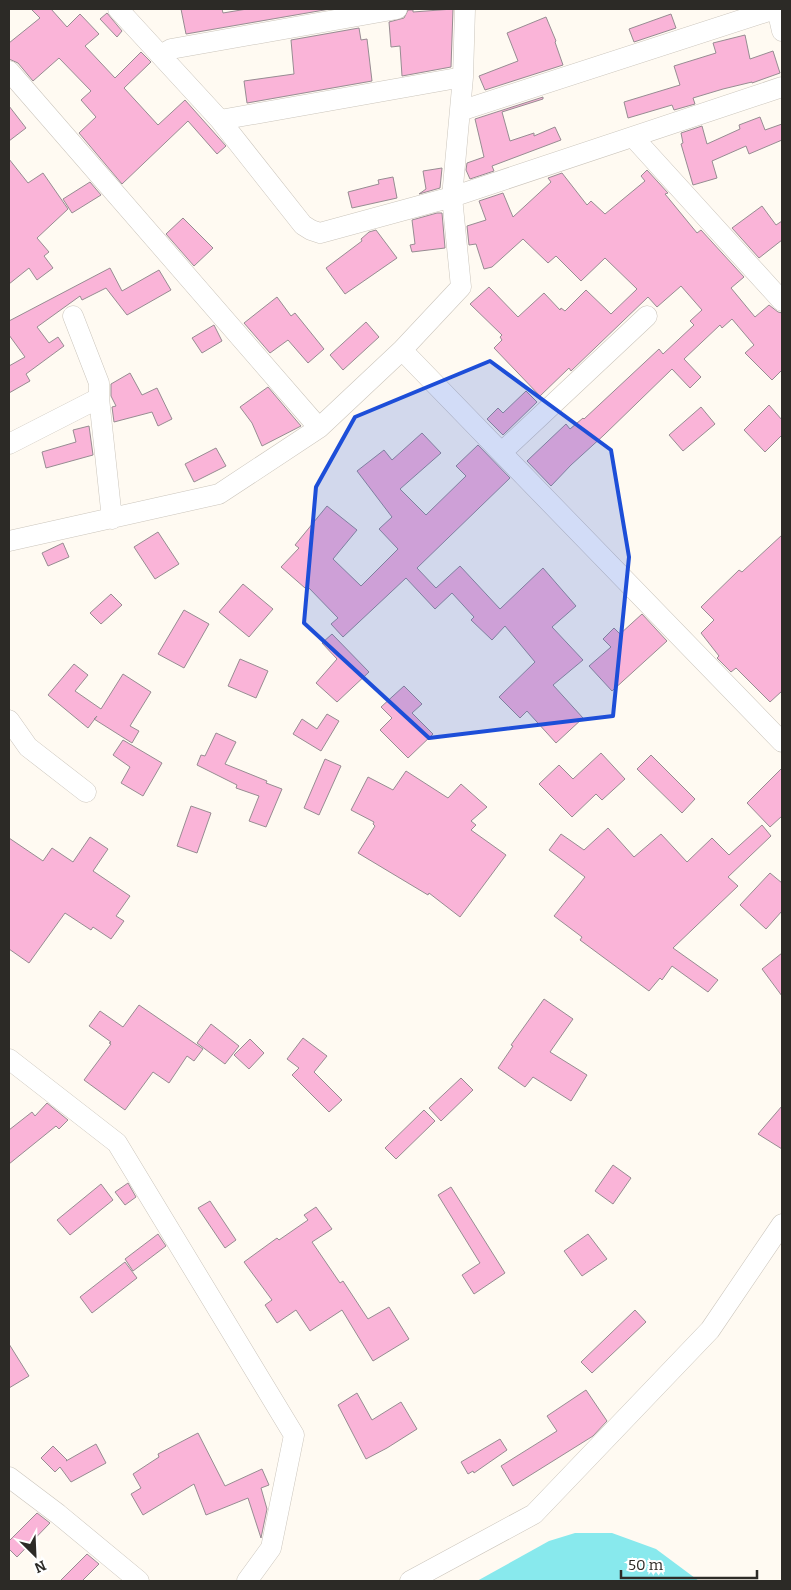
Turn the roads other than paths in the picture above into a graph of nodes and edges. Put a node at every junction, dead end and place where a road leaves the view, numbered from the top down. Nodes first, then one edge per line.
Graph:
1 (118, 9) edge
2 (397, 9) edge
3 (465, 9) edge
4 (776, 9) edge
5 (782, 31) edge
6 (161, 55) junction
7 (9, 71) edge
8 (463, 78) junction
9 (782, 87) edge
10 (460, 111) junction
11 (220, 120) junction
12 (633, 137) junction
13 (452, 197) junction
14 (782, 301) edge
15 (73, 316) dead end
16 (647, 316) dead end
17 (402, 350) junction
18 (99, 398) junction
19 (319, 428) junction
20 (9, 444) edge
21 (502, 452) junction
22 (112, 518) junction
23 (9, 541) edge
24 (9, 720) edge
25 (782, 742) edge
26 (86, 792) dead end
27 (9, 1059) edge
28 (782, 1224) edge
29 (9, 1477) edge
30 (139, 1581) edge
31 (247, 1581) edge
32 (410, 1581) edge

1 - 6 street
2 - 6 street
3 - 8 street
4 - 5 street
4 - 10 street
6 - 11 street
7 - 19 street
8 - 10 street
8 - 11 street
9 - 12 street
10 - 13 street
11 - 13 street
12 - 13 street
12 - 14 street
13 - 17 street
15 - 18 street
16 - 21 street
17 - 19 street
17 - 21 street
18 - 20 street
18 - 22 street
19 - 22 street
21 - 25 street
22 - 23 street
24 - 26 street
27 - 31 street
28 - 32 street
29 - 30 street

